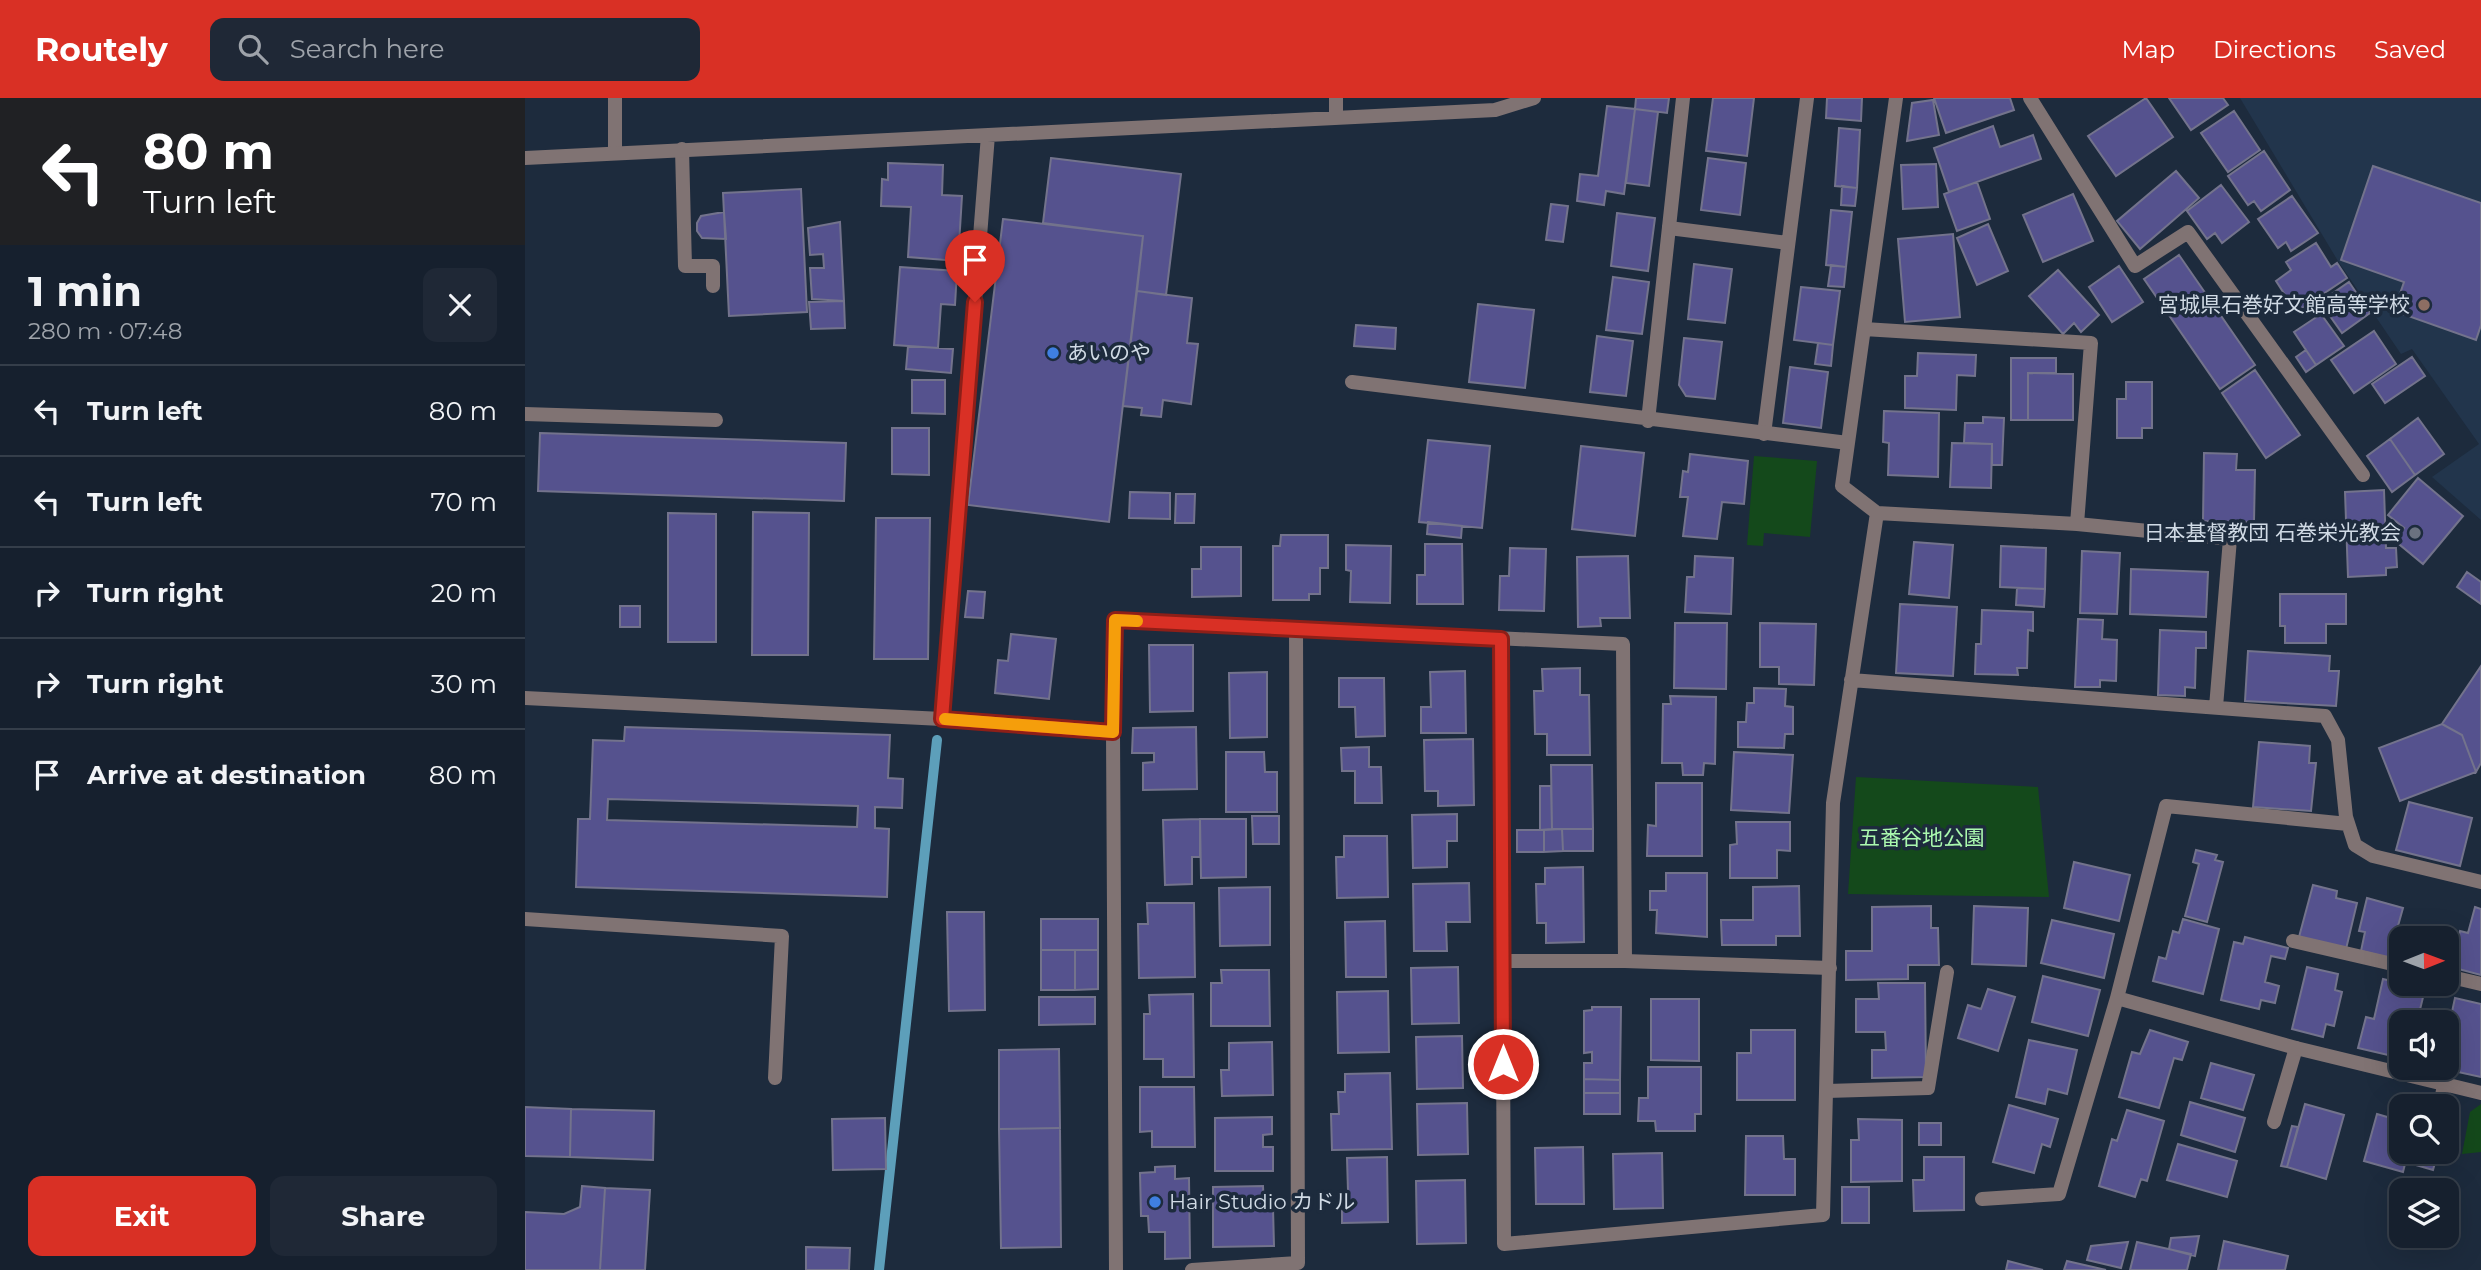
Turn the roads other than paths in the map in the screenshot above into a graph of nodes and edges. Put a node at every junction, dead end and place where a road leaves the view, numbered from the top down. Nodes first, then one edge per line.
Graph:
1 (615, 98) edge
2 (1336, 98) edge
3 (1534, 98) edge
4 (1683, 98) edge
5 (1807, 98) edge
6 (1896, 98) edge
7 (2030, 98) edge
8 (1499, 104) edge
9 (1336, 117) junction
10 (988, 135) junction
11 (682, 149) junction
12 (615, 152) junction
13 (525, 158) edge
14 (1669, 228) junction
15 (1788, 243) junction
16 (713, 286) dead end
17 (1864, 329) junction
18 (1352, 382) dead end
19 (525, 414) edge
20 (716, 420) dead end
21 (1648, 421) junction
22 (1764, 434) junction
23 (1848, 443) junction
24 (2363, 475) dead end
25 (1877, 513) junction
26 (2077, 524) junction
27 (1296, 628) junction
28 (1501, 639) junction
29 (1851, 680) junction
30 (525, 698) edge
31 (2216, 707) junction
32 (942, 719) junction
33 (1113, 732) junction
34 (2348, 824) junction
35 (2481, 882) edge
36 (525, 919) edge
37 (2293, 941) dead end
38 (1502, 961) junction
39 (1625, 961) junction
40 (2389, 963) edge
41 (1830, 968) junction
42 (1947, 972) dead end
43 (2459, 979) edge
44 (2481, 984) edge
45 (2117, 998) junction
46 (2296, 1048) junction
47 (775, 1078) dead end
48 (2444, 1085) junction
49 (1827, 1091) junction
50 (2442, 1094) edge
51 (2481, 1094) edge
52 (2274, 1122) dead end
53 (1982, 1199) dead end
54 (1116, 1270) edge
55 (1192, 1270) edge

1 - 12 street
2 - 9 street
3 - 8 street
4 - 14 street
5 - 15 street
6 - 17 street
7 - 24 street
8 - 9 street
9 - 10 street
10 - 11 street
10 - 32 street
11 - 12 street
11 - 16 street
12 - 13 street
14 - 15 street
14 - 21 street
15 - 22 street
17 - 23 street
17 - 26 street
18 - 21 street
19 - 20 street
21 - 22 street
22 - 23 street
23 - 25 street
25 - 26 street
25 - 29 street
26 - 31 street
27 - 28 street
27 - 33 street
27 - 55 street
28 - 38 street
28 - 39 street
29 - 31 street
29 - 41 street
30 - 32 street
31 - 34 street
32 - 33 street
33 - 54 street
34 - 35 street
34 - 45 street
36 - 47 street
37 - 40 street
38 - 39 street
38 - 49 street
39 - 41 street
41 - 49 street
42 - 49 street
43 - 44 street
45 - 46 street
45 - 53 street
46 - 48 street
46 - 52 street
48 - 50 street
48 - 51 street

